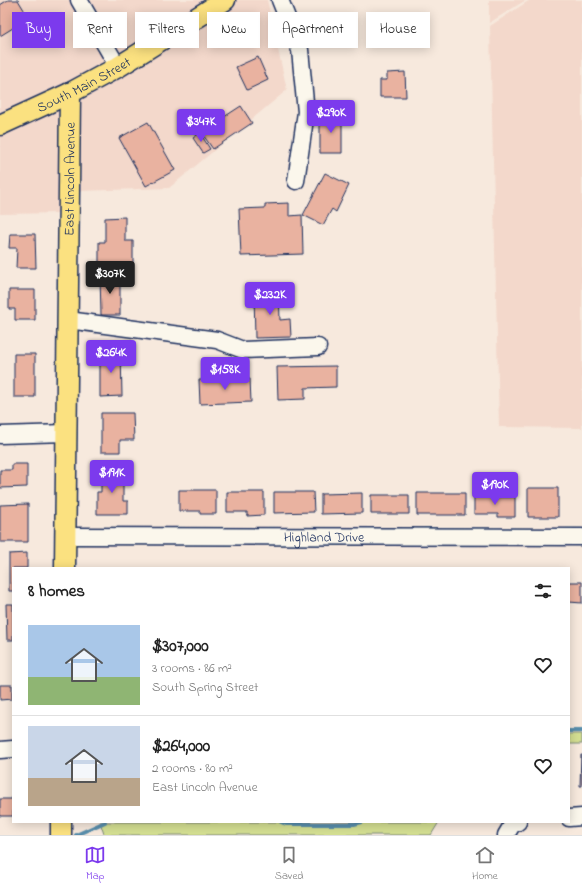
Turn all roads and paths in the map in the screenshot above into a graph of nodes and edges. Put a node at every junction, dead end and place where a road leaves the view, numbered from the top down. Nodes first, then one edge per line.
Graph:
1 (79, 0) edge
2 (225, 0) edge
3 (280, 0) edge
4 (118, 66) junction
5 (70, 93) junction
6 (0, 125) edge
7 (296, 181) dead end
8 (68, 320) junction
9 (318, 348) dead end
10 (66, 433) junction
11 (0, 435) edge
12 (65, 536) junction
13 (582, 537) edge
14 (65, 567) edge
15 (12, 749) edge
16 (0, 750) edge
17 (582, 817) edge
18 (570, 818) edge
19 (61, 823) edge
20 (516, 823) edge
21 (61, 835) edge
22 (506, 835) edge

1 - 4 street
2 - 4 main road, South Main Street
3 - 7 street
4 - 5 main road, South Main Street
5 - 6 main road, South Main Street
5 - 8 main road, East Lincoln Avenue
8 - 9 street
8 - 10 main road, East Lincoln Avenue
10 - 11 street
10 - 12 main road, East Lincoln Avenue
12 - 13 street, Highland Drive
12 - 14 main road, East Lincoln Avenue
15 - 16 street
17 - 18 street
19 - 21 main road
20 - 22 street

